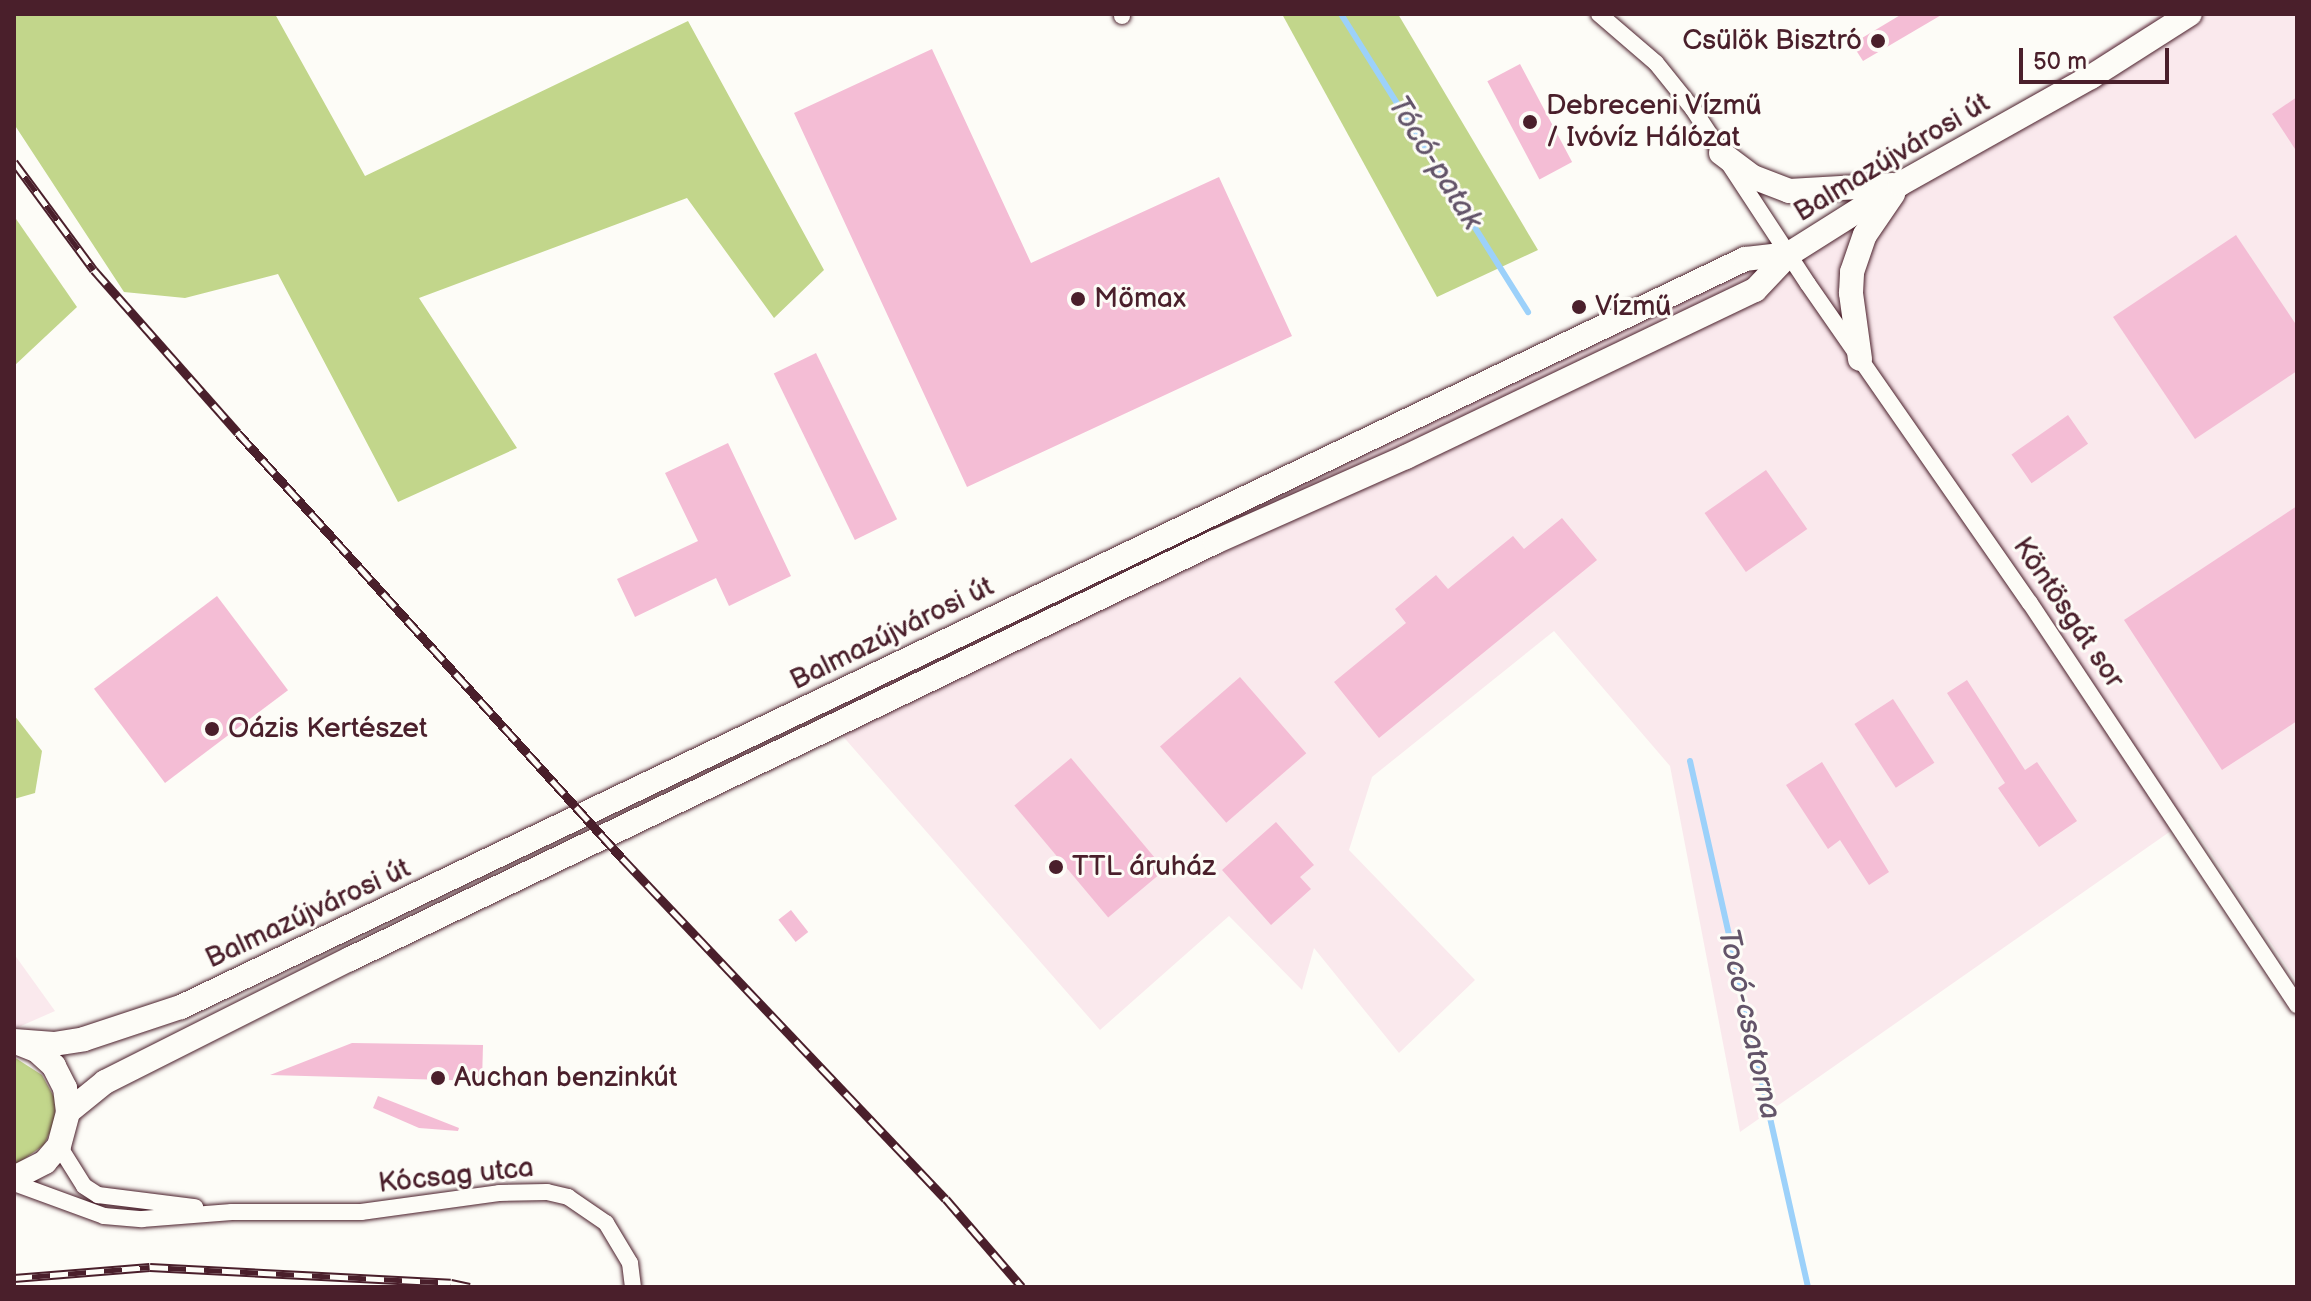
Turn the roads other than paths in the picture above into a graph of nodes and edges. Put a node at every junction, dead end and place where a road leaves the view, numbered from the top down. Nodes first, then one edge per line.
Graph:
1 (1599, 14) edge
2 (2190, 14) edge
3 (1721, 153) junction
4 (1900, 184) junction
5 (1789, 254) junction
6 (1860, 359) junction
7 (2297, 1005) edge
8 (14, 1041) edge
9 (68, 1112) junction
10 (59, 1146) junction
11 (14, 1180) edge
12 (232, 1212) junction
13 (633, 1287) edge

1 - 3 street, Köntösgát sor
2 - 4 main road, Balmazújvárosi út
3 - 4 main road
3 - 5 street, Köntösgát sor
4 - 5 main road, Balmazújvárosi út
4 - 6 main road
5 - 6 street, Köntösgát sor
5 - 8 main road, Balmazújvárosi út
5 - 9 main road, Balmazújvárosi út
6 - 7 street, Köntösgát sor
8 - 9 main road
9 - 10 main road
10 - 11 main road
10 - 12 street, Kócsag utca
11 - 12 street, Kócsag utca
12 - 13 street, Kócsag utca

